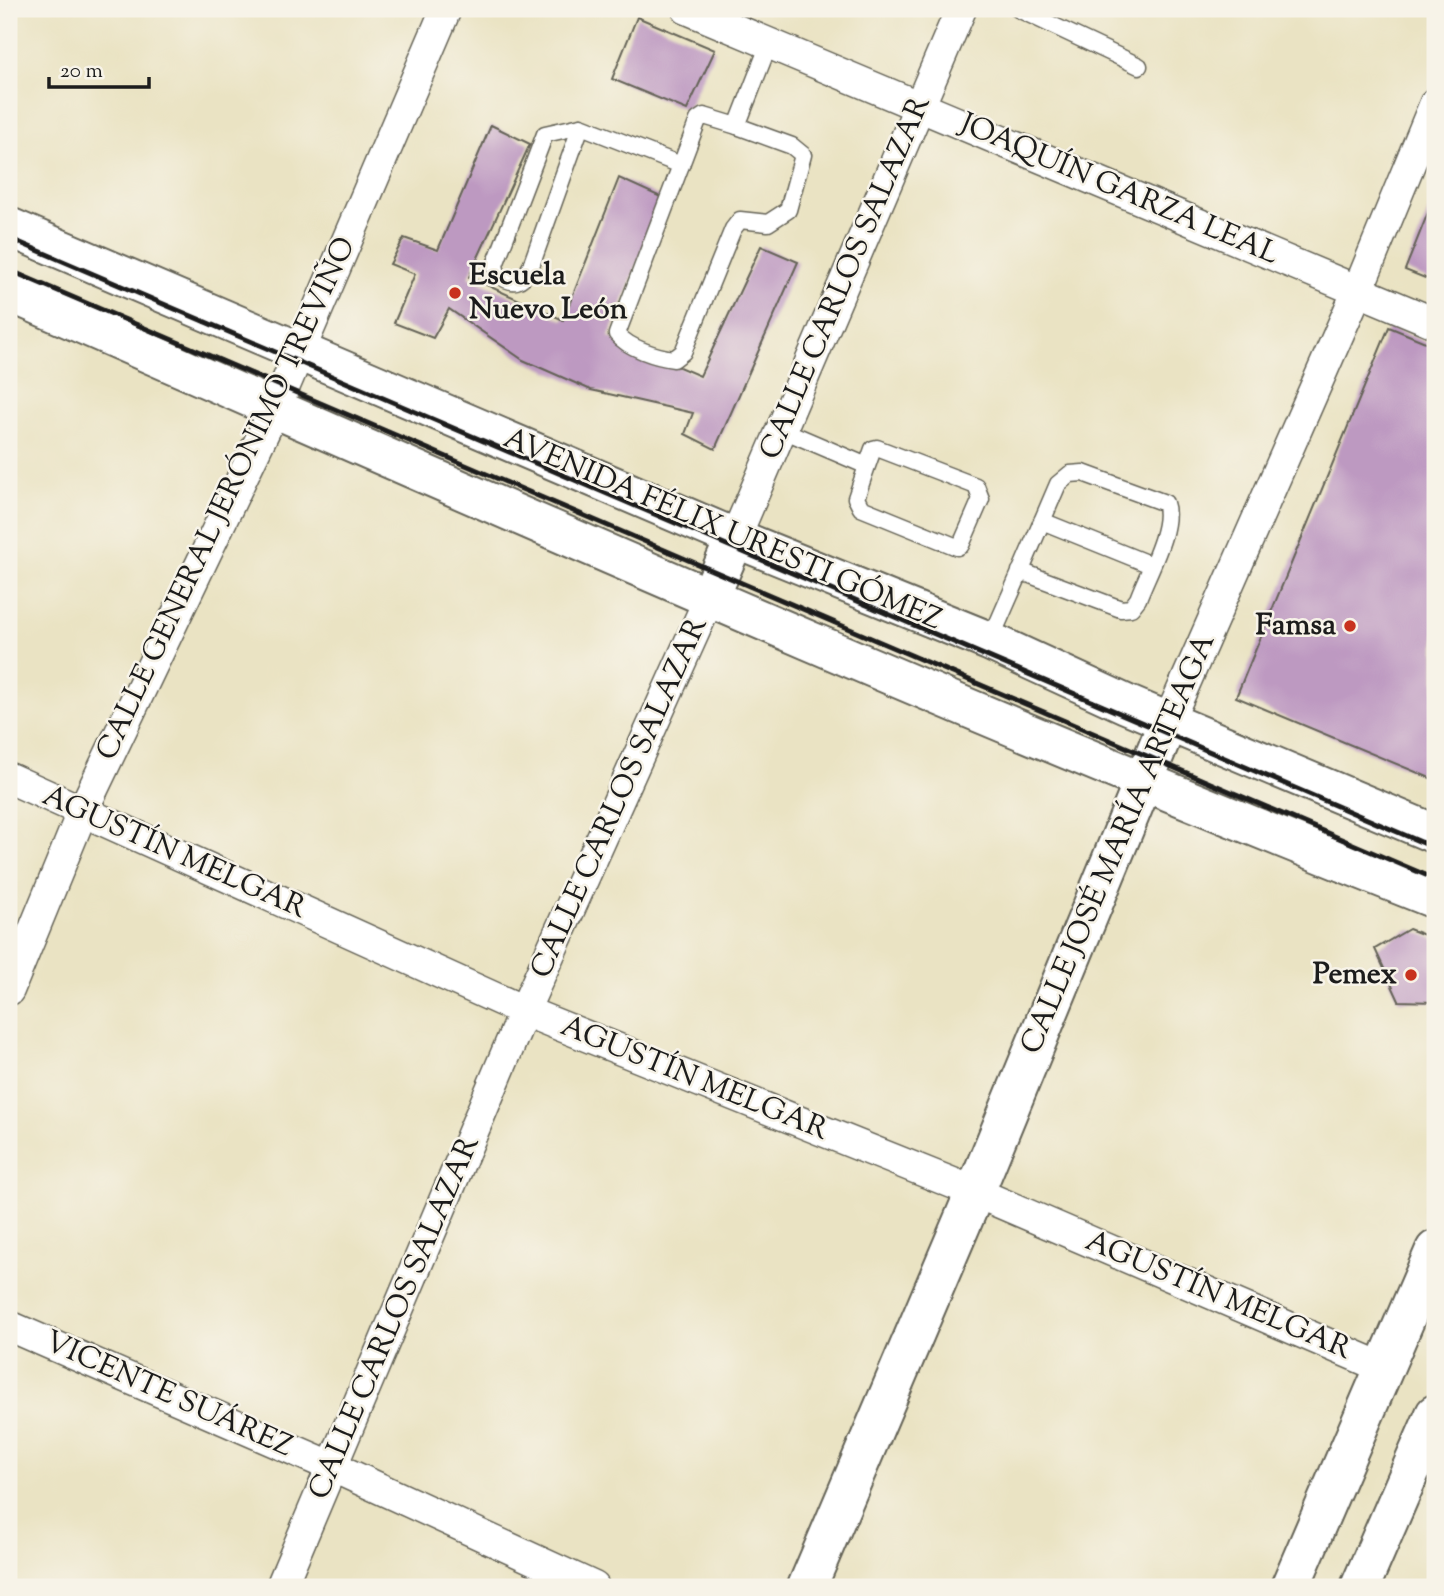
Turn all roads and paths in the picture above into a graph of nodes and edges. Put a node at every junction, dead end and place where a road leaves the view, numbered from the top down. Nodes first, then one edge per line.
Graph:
1 (446, 9) edge
2 (687, 9) edge
3 (961, 9) edge
4 (1018, 9) edge
5 (769, 44) junction
6 (1139, 66) dead end
7 (1435, 103) edge
8 (918, 107) junction
9 (581, 126) junction
10 (737, 126) junction
11 (681, 165) junction
12 (9, 226) edge
13 (1358, 289) junction
14 (9, 292) edge
15 (1435, 323) edge
16 (300, 352) junction
17 (275, 409) junction
18 (782, 430) junction
19 (867, 466) junction
20 (1042, 521) junction
21 (734, 538) junction
22 (1151, 565) junction
23 (1020, 571) junction
24 (709, 600) junction
25 (989, 641) junction
26 (1168, 722) junction
27 (9, 778) edge
28 (1142, 783) junction
29 (83, 810) junction
30 (1435, 834) edge
31 (1435, 899) edge
32 (9, 990) edge
33 (524, 1011) junction
34 (975, 1192) junction
35 (1435, 1250) edge
36 (9, 1326) edge
37 (1384, 1368) junction
38 (1435, 1414) edge
39 (333, 1467) junction
40 (281, 1587) edge
41 (594, 1587) edge
42 (807, 1587) edge
43 (1290, 1587) edge
44 (1360, 1587) edge

1 - 16 street, CALLE GENERAL JERÓNIMO TREVIÑO
2 - 5 street, JOAQUÍN GARZA LEAL
3 - 8 street, CALLE CARLOS SALAZAR
4 - 6 lane
5 - 8 street, JOAQUÍN GARZA LEAL
5 - 10 lane
7 - 13 street, CALLE JOSÉ MARÍA ARTEAGA
8 - 13 street, JOAQUÍN GARZA LEAL
8 - 18 street, CALLE CARLOS SALAZAR
9 - 9 lane
9 - 11 lane
10 - 11 lane
10 - 11 lane
12 - 16 main road, AVENIDA FÉLIX URESTI GÓMEZ
13 - 15 street, JOAQUÍN GARZA LEAL
13 - 26 street, CALLE JOSÉ MARÍA ARTEAGA
14 - 17 main road
16 - 17 street, CALLE GENERAL JERÓNIMO TREVIÑO
16 - 21 main road, AVENIDA FÉLIX URESTI GÓMEZ
17 - 24 main road
17 - 29 street, CALLE GENERAL JERÓNIMO TREVIÑO
18 - 19 lane
18 - 21 street, CALLE CARLOS SALAZAR
19 - 19 lane
20 - 22 lane
20 - 22 lane
20 - 23 lane
21 - 24 main road, CALLE CARLOS SALAZAR
21 - 25 main road, AVENIDA FÉLIX URESTI GÓMEZ
22 - 23 lane
23 - 25 lane
24 - 28 main road
24 - 33 street, CALLE CARLOS SALAZAR
25 - 26 main road, AVENIDA FÉLIX URESTI GÓMEZ
26 - 28 main road, CALLE JOSÉ MARÍA ARTEAGA
26 - 30 main road, AVENIDA FÉLIX URESTI GÓMEZ
27 - 29 street, AGUSTÍN MELGAR
28 - 31 main road
28 - 34 main road, CALLE JOSÉ MARÍA ARTEAGA
29 - 32 street, CALLE GENERAL JERÓNIMO TREVIÑO
29 - 33 street, AGUSTÍN MELGAR
33 - 34 street, AGUSTÍN MELGAR
33 - 39 street, CALLE CARLOS SALAZAR
34 - 37 street, AGUSTÍN MELGAR
34 - 42 main road, CALLE JOSÉ MARÍA ARTEAGA
35 - 37 main road
36 - 39 street, VICENTE SUÁREZ
37 - 43 main road
38 - 44 main road
39 - 40 street, CALLE CARLOS SALAZAR
39 - 41 street, VICENTE SUÁREZ

